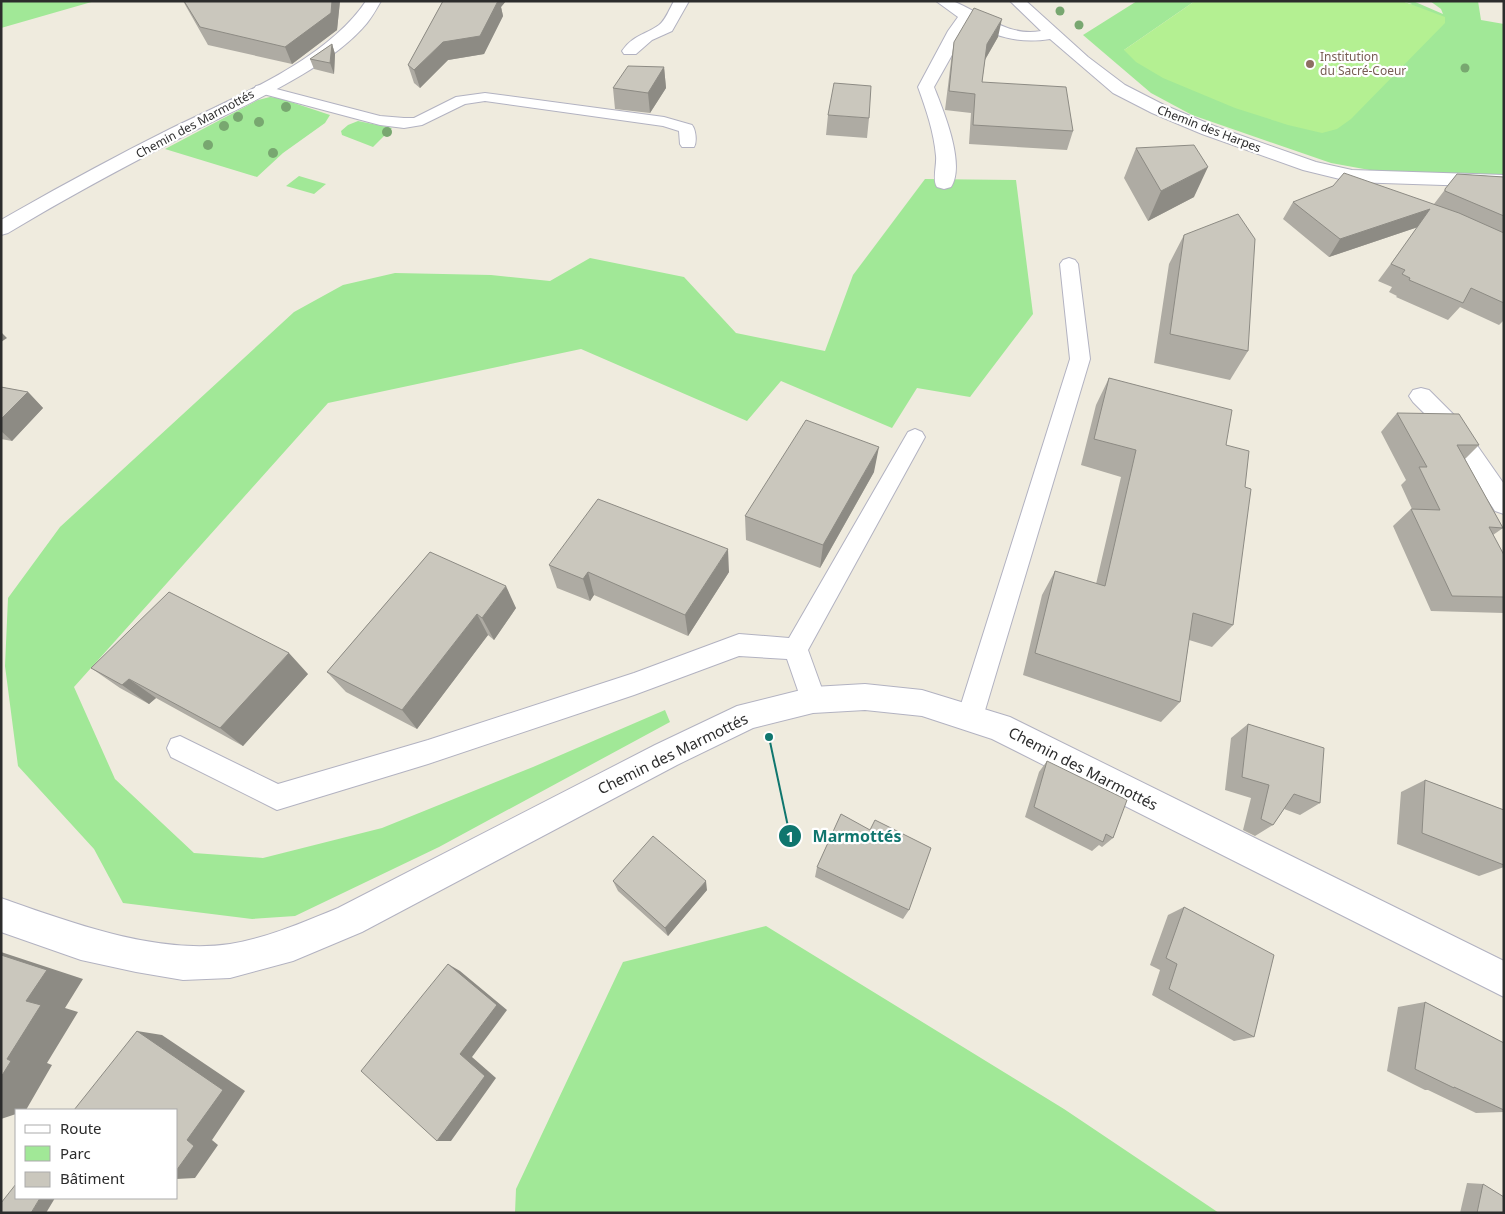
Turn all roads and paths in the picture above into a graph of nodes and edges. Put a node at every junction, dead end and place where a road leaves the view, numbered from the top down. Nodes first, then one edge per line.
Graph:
1 (374, 1) edge
2 (682, 1) edge
3 (944, 1) edge
4 (1017, 1) edge
5 (967, 16) junction
6 (1052, 34) junction
7 (630, 51) dead end
8 (261, 89) junction
9 (688, 144) dead end
10 (1310, 166) junction
11 (1504, 181) edge
12 (944, 183) dead end
13 (1375, 195) edge
14 (1, 229) edge
15 (1070, 264) dead end
16 (1421, 396) dead end
17 (915, 437) dead end
18 (1504, 504) edge
19 (796, 649) junction
20 (813, 700) junction
21 (970, 717) junction
22 (180, 748) dead end
23 (1, 915) edge
24 (1504, 980) edge

1 - 8 street, Chemin des Marmottés
2 - 7 street
3 - 5 street
4 - 6 street, Chemin des Harpes
5 - 6 street
5 - 12 street
6 - 10 street, Chemin des Harpes
8 - 9 lane
8 - 14 street, Chemin des Marmottés
10 - 11 street, Chemin des Harpes
10 - 13 street
15 - 21 lane
16 - 18 street
17 - 19 lane
19 - 20 lane
19 - 22 lane
20 - 21 street, Chemin des Marmottés
20 - 23 street, Chemin des Marmottés
21 - 24 street, Chemin des Marmottés

